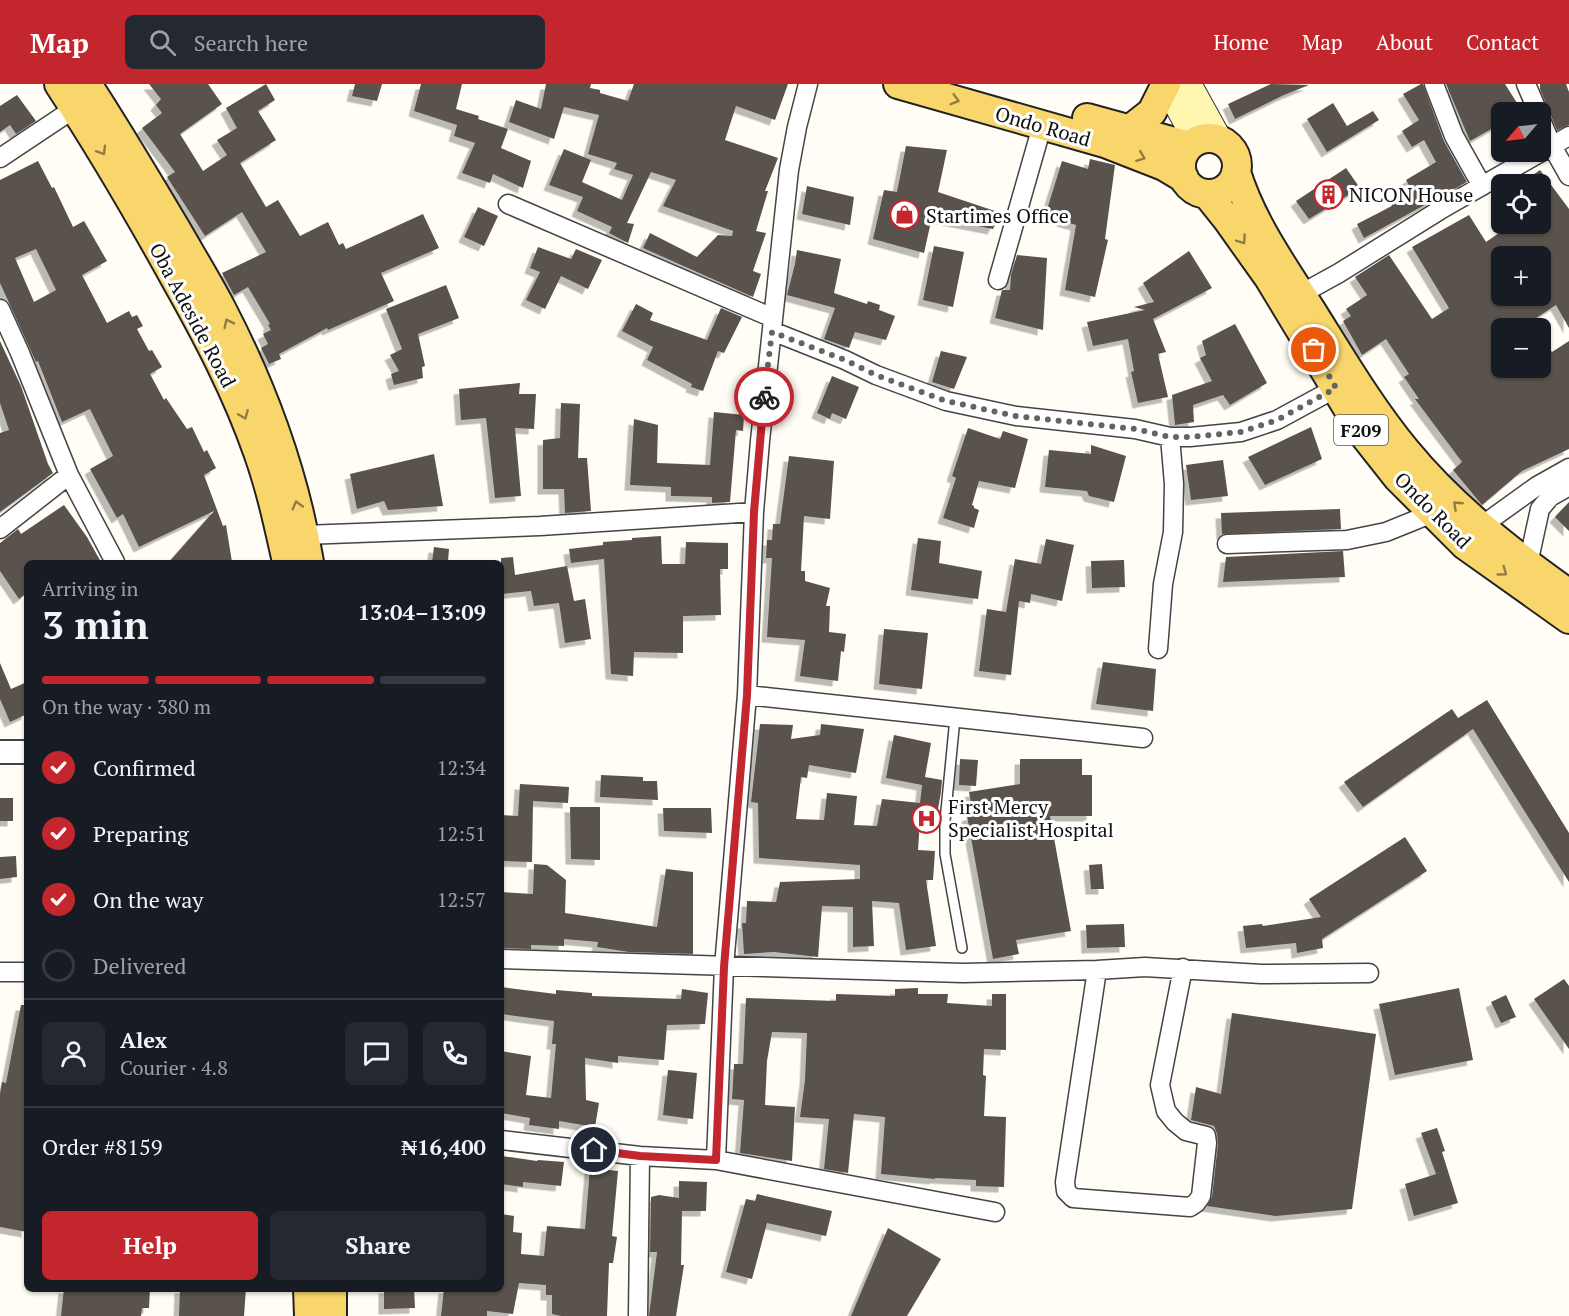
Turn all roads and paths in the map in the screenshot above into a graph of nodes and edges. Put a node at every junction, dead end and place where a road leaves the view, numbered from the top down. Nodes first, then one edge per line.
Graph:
1 (59, 84) edge
2 (808, 84) edge
3 (898, 84) edge
4 (969, 84) edge
5 (1166, 84) edge
6 (1188, 84) edge
7 (1434, 84) edge
8 (1526, 84) edge
9 (81, 96) edge
10 (1534, 102) edge
11 (1042, 126) junction
12 (1129, 130) junction
13 (1569, 136) edge
14 (1202, 142) junction
15 (1552, 146) junction
16 (0, 158) edge
17 (1236, 172) junction
18 (1569, 176) edge
19 (1196, 186) junction
20 (1482, 186) junction
21 (508, 204) dead end
22 (998, 280) dead end
23 (1300, 294) junction
24 (0, 309) edge
25 (772, 325) junction
26 (1336, 388) junction
27 (1170, 437) junction
28 (1569, 468) edge
29 (69, 475) junction
30 (1569, 486) edge
31 (754, 512) junction
32 (1433, 513) junction
33 (0, 529) edge
34 (304, 535) junction
35 (1473, 536) junction
36 (1227, 544) dead end
37 (114, 560) edge
38 (287, 560) edge
39 (309, 560) edge
40 (1528, 564) junction
41 (1569, 594) edge
42 (1569, 619) edge
43 (1158, 649) dead end
44 (747, 695) junction
45 (955, 718) junction
46 (1143, 738) dead end
47 (0, 752) edge
48 (24, 752) edge
49 (962, 948) dead end
50 (504, 959) edge
51 (724, 967) junction
52 (1183, 968) junction
53 (1097, 970) junction
54 (0, 972) edge
55 (24, 972) edge
56 (1369, 973) dead end
57 (504, 1140) edge
58 (640, 1156) junction
59 (716, 1160) junction
60 (995, 1212) dead end
61 (308, 1292) edge
62 (332, 1292) edge
63 (309, 1316) edge
64 (332, 1316) edge
65 (638, 1316) edge

1 - 9 main road, Oba Adeside Road
2 - 25 street
3 -> 11 main road, Ondo Road / F209
4 - 12 main road, Ondo Road
5 - 12 main road
5 - 14 main road
6 - 14 main road
7 - 20 street
8 - 10 street
9 - 16 street
34 -> 9 main road
9 -> 38 main road, Oba Adeside Road
11 -> 19 main road, Ondo Road / F209
11 - 22 street
12 - 14 main road, Ondo Road
13 - 15 street
14 - 17 main road, F209
14 - 19 main road
15 - 18 street
15 - 20 street
17 - 19 main road
17 - 23 main road, Ondo Road / F209
19 -> 26 main road, Ondo Road / F209
20 - 23 street
21 - 25 street
35 -> 23 main road, Ondo Road / F209
24 - 29 street
25 - 27 street
25 - 31 street
26 - 27 street
26 - 32 main road, Ondo Road / F209
27 - 43 street
28 - 35 street
29 - 33 street
29 - 37 street
30 - 40 street
31 - 34 street
31 - 44 street
32 - 35 main road, Ondo Road / F209
32 - 36 street
34 - 39 main road
35 - 40 main road, Ondo Road / F209
35 -> 42 main road, Ondo Road / F209
40 - 41 main road, Ondo Road / F209
44 - 45 street
44 - 51 street
45 - 46 street
45 - 49 lane
47 - 48 street
50 - 51 street
51 - 53 street
51 - 59 street
52 - 53 street
52 - 53 street
52 - 56 street
54 - 55 street
57 - 58 street
58 - 59 street
58 - 65 street
59 - 60 street
61 - 63 main road
62 - 64 main road

